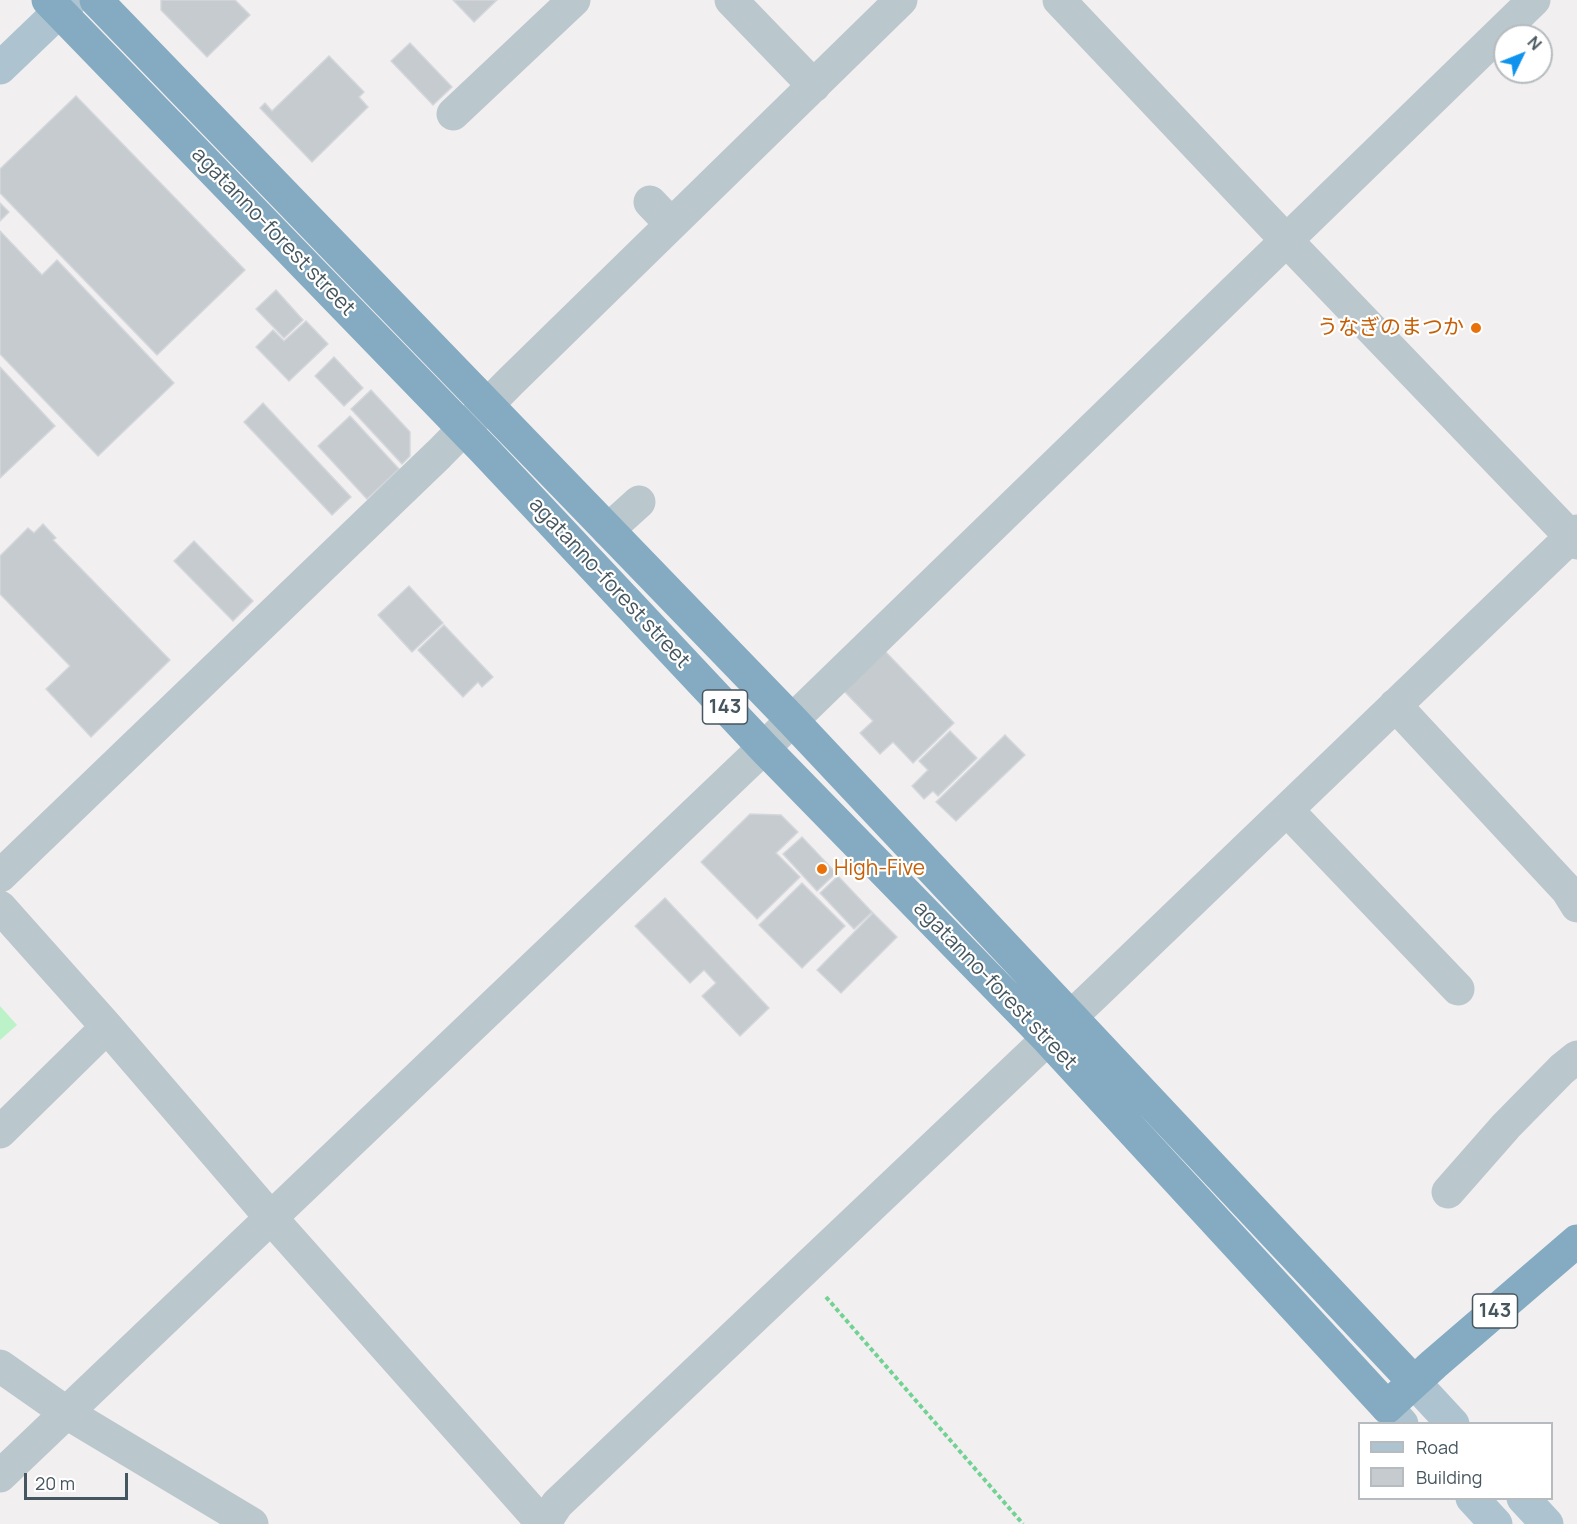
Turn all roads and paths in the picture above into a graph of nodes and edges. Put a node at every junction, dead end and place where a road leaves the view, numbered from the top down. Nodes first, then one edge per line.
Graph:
1 (96, 0) edge
2 (574, 0) edge
3 (731, 0) edge
4 (901, 0) edge
5 (1059, 0) edge
6 (1533, 0) edge
7 (59, 4) edge
8 (0, 68) edge
9 (814, 86) junction
10 (453, 114) dead end
11 (1287, 241) junction
12 (487, 405) junction
13 (463, 429) junction
14 (639, 502) dead end
15 (608, 530) junction
16 (1575, 537) edge
17 (1395, 705) junction
18 (792, 720) junction
19 (764, 748) junction
20 (1287, 810) junction
21 (0, 876) edge
22 (1574, 892) edge
23 (0, 907) edge
24 (1458, 989) dead end
25 (107, 1027) junction
26 (1059, 1027) junction
27 (1577, 1057) edge
28 (0, 1132) edge
29 (1448, 1192) dead end
30 (272, 1220) junction
31 (1577, 1241) edge
32 (803, 1271) junction
33 (0, 1366) edge
34 (1414, 1382) junction
35 (1395, 1415) edge
36 (61, 1419) junction
37 (1451, 1422) edge
38 (0, 1476) edge
39 (1474, 1500) edge
40 (1525, 1500) edge
41 (252, 1524) edge
42 (543, 1524) edge
43 (1023, 1524) edge
44 (1496, 1524) edge
45 (1547, 1524) edge

1 - 12 highway, agatanno-forest street / 143
2 - 10 street
3 - 9 street
4 - 9 street
5 - 11 street
6 - 11 street
7 - 8 main road
7 - 13 highway, agatanno-forest street / 143
9 - 12 street
11 - 16 street
11 - 18 street
12 - 13 street
12 - 15 highway, agatanno-forest street / 143
13 - 19 highway, agatanno-forest street / 143
13 - 21 street
14 - 15 street
15 - 18 highway, agatanno-forest street / 143
16 - 17 street
17 - 20 street
17 - 22 street
18 - 19 street
18 - 26 highway, agatanno-forest street / 143
19 - 26 highway, agatanno-forest street / 143
19 - 30 street
20 - 24 street
20 - 26 street
23 - 25 street
25 - 28 street
25 - 30 street
26 - 32 street
26 - 34 highway, agatanno-forest street / 143
26 - 35 highway, agatanno-forest street / 143
27 - 29 street
30 - 36 street
30 - 42 street
31 - 34 highway, 143
32 - 42 street
32 - 43 path
33 - 36 street
34 - 35 highway, 143
34 - 37 main road
36 - 38 street
36 - 41 street
39 - 44 main road
40 - 45 main road

